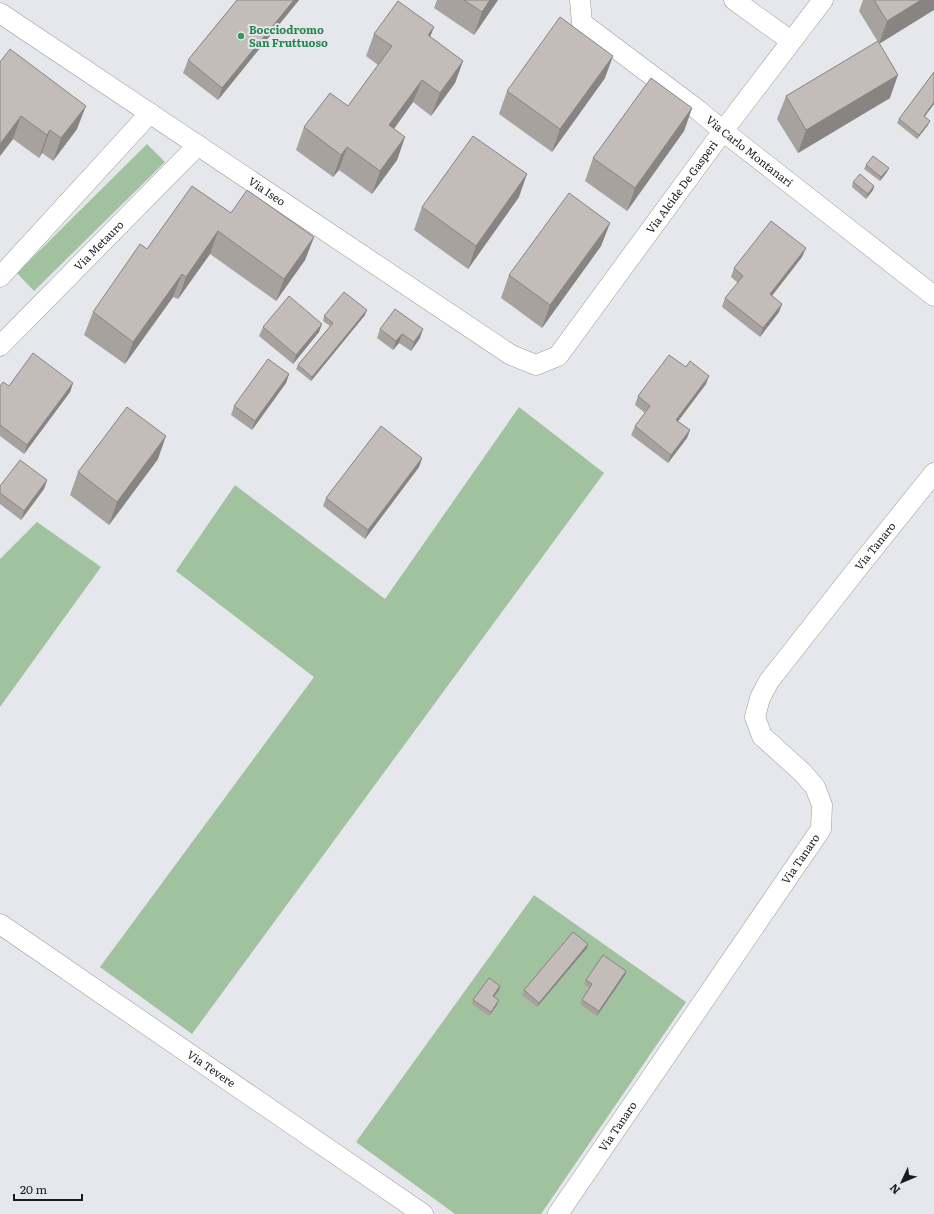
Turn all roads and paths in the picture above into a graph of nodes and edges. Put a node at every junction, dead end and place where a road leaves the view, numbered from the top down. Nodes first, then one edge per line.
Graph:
1 (580, 0) edge
2 (734, 0) edge
3 (823, 0) edge
4 (0, 13) edge
5 (791, 42) junction
6 (150, 112) junction
7 (723, 132) junction
8 (198, 145) junction
9 (0, 277) edge
10 (934, 296) edge
11 (0, 346) edge
12 (536, 365) joint
13 (934, 473) edge
14 (0, 924) edge
15 (423, 1214) edge
16 (558, 1214) edge

1 - 7 street, Via Carlo Montanari
2 - 5 street
3 - 5 street, Via Alcide De Gasperi
4 - 6 street, Via Iseo
5 - 7 street, Via Alcide De Gasperi
6 - 8 street, Via Iseo
6 - 9 street
7 - 10 street, Via Carlo Montanari
7 - 12 street, Via Alcide De Gasperi
8 - 11 street, Via Metauro
8 - 12 street, Via Iseo
13 - 16 street, Via Tanaro
14 - 15 street, Via Tevere

